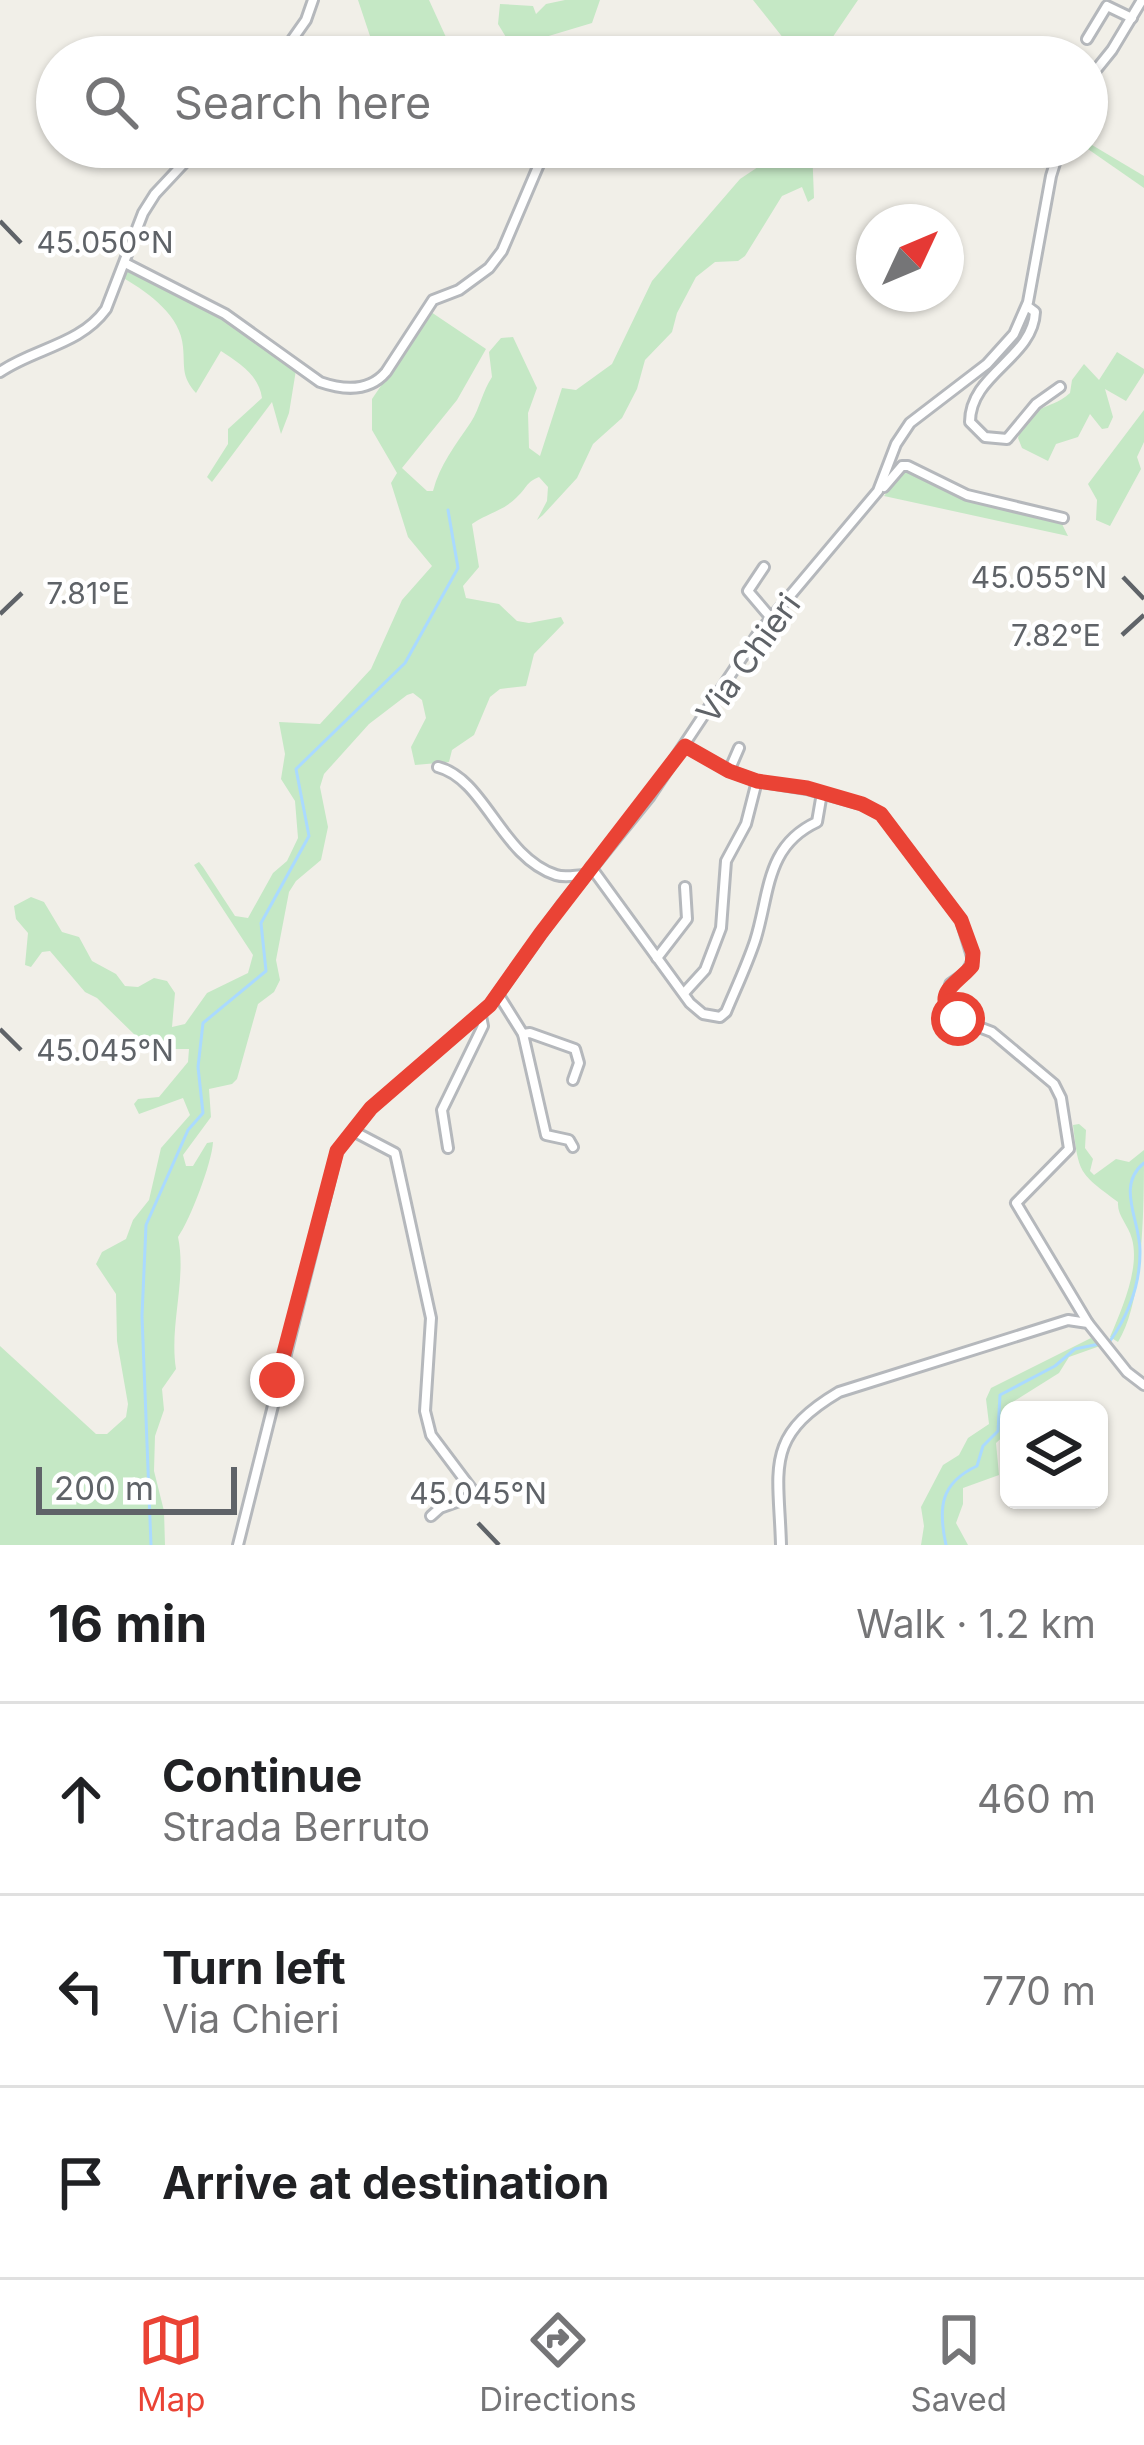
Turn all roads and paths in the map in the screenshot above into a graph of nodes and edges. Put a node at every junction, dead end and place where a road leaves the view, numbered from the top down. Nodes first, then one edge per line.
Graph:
1 (313, 0) edge
2 (1142, 0) edge
3 (1132, 18) junction
4 (296, 36) edge
5 (1089, 36) edge
6 (1108, 52) edge
7 (180, 168) edge
8 (537, 168) edge
9 (1053, 168) edge
10 (124, 262) junction
11 (1027, 306) junction
12 (0, 371) edge
13 (1060, 387) dead end
14 (878, 491) junction
15 (1063, 518) dead end
16 (764, 567) dead end
17 (771, 618) junction
18 (685, 746) junction
19 (739, 748) dead end
20 (438, 767) dead end
21 (729, 771) junction
22 (757, 781) junction
23 (822, 793) junction
24 (588, 871) junction
25 (685, 887) dead end
26 (657, 958) junction
27 (685, 992) junction
28 (498, 994) junction
29 (481, 1016) junction
30 (524, 1034) junction
31 (573, 1080) dead end
32 (352, 1131) junction
33 (573, 1147) dead end
34 (448, 1148) dead end
35 (1088, 1323) junction
36 (1144, 1385) edge
37 (431, 1516) dead end
38 (238, 1545) edge
39 (781, 1545) edge

1 - 4 street
2 - 3 street
3 - 5 street
3 - 6 street
7 - 10 street
8 - 10 street
9 - 11 street, Via Chieri
10 - 12 street
11 - 13 street
11 - 14 street, Via Chieri
14 - 15 street
14 - 17 street, Via Chieri
16 - 17 street
17 - 18 street, Via Chieri
18 - 21 street
18 - 24 street, Via Chieri
19 - 21 street
20 - 24 street
21 - 22 street
22 - 23 street
22 - 27 street
23 - 27 street
23 - 35 street
24 - 26 street
24 - 28 street, Via Chieri
25 - 26 street
26 - 27 street
28 - 29 street, Via Chieri
28 - 30 street
29 - 32 street, Via Chieri
29 - 34 street
30 - 31 street
30 - 33 street
32 - 37 street
32 - 38 street, Via Chieri
35 - 36 street
35 - 39 street

